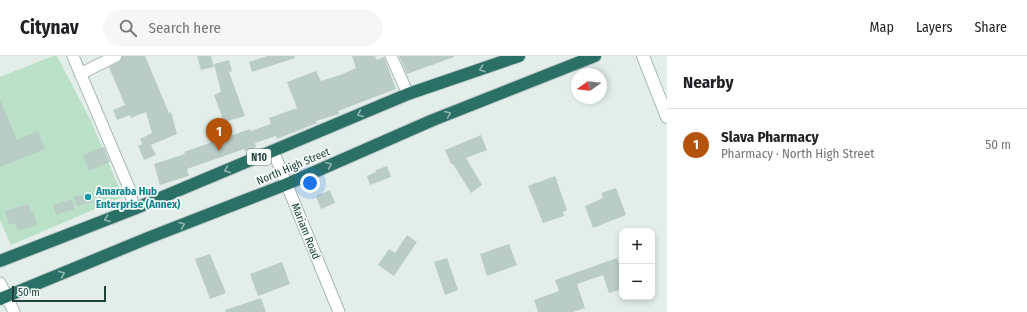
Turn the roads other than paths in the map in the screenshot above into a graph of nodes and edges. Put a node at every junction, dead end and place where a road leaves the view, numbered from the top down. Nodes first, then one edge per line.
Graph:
1 (73, 56) edge
2 (116, 56) edge
3 (391, 56) edge
4 (519, 56) edge
5 (595, 56) edge
6 (643, 56) edge
7 (80, 74) junction
8 (408, 94) junction
9 (667, 117) edge
10 (273, 151) junction
11 (287, 184) junction
12 (134, 209) junction
13 (0, 261) edge
14 (0, 283) edge
15 (4, 298) edge
16 (14, 312) edge
17 (339, 312) edge

1 - 7 street
2 - 7 street
3 - 8 street
4 -> 8 highway, North High Street / N10
11 -> 5 highway, North High Street
6 - 9 main road
7 - 12 street
8 -> 10 highway, North High Street / N10
10 - 11 street, Mariam Road
10 -> 12 highway, North High Street / N10
15 -> 11 highway, North High Street
11 - 17 street, Mariam Road
12 -> 13 highway, North High Street / N10
14 - 15 street
15 - 16 street

